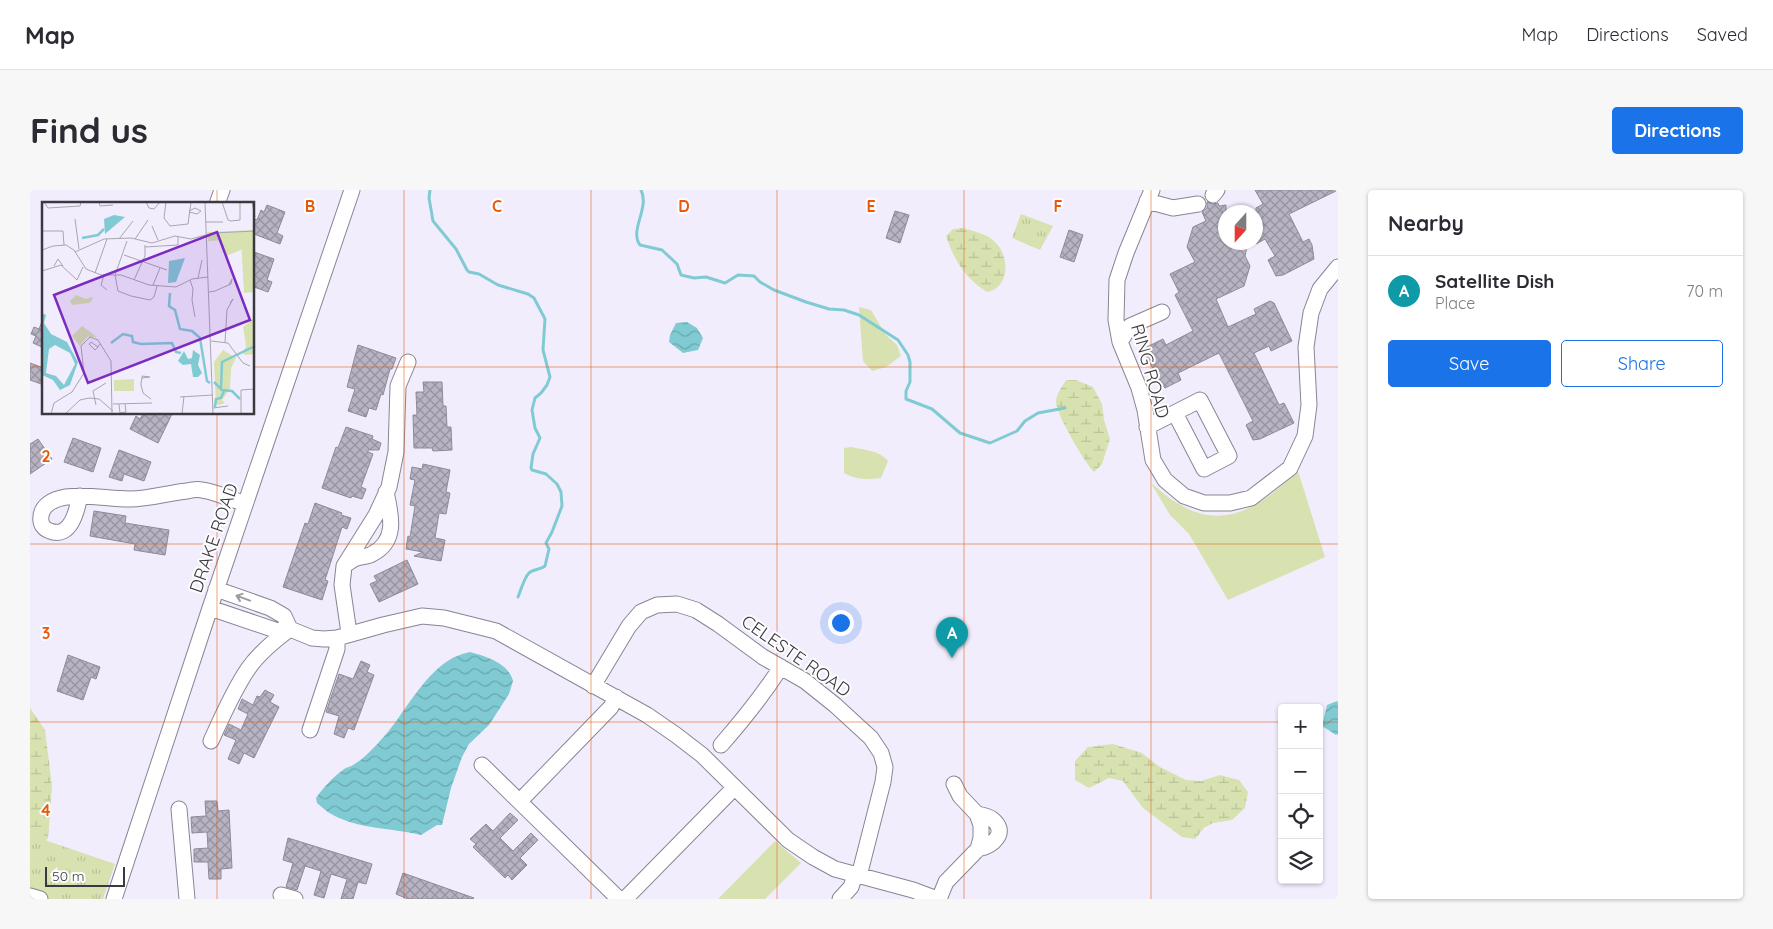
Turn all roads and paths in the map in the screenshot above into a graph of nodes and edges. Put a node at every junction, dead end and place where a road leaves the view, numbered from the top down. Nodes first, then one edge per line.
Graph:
1 (222, 190) edge
2 (352, 190) edge
3 (1150, 195) edge
4 (218, 202) edge
5 (1198, 204) dead end
6 (1338, 267) edge
7 (1162, 312) dead end
8 (1120, 342) junction
9 (408, 362) dead end
10 (1175, 413) dead end
11 (1147, 426) junction
12 (386, 492) junction
13 (80, 496) dead end
14 (245, 504) junction
15 (344, 566) junction
16 (216, 589) junction
17 (210, 608) junction
18 (290, 629) junction
19 (343, 636) junction
20 (781, 667) junction
21 (593, 686) junction
22 (616, 697) junction
23 (310, 730) dead end
24 (211, 741) dead end
25 (721, 745) dead end
26 (482, 765) dead end
27 (954, 784) dead end
28 (734, 788) junction
29 (520, 801) junction
30 (179, 809) dead end
31 (857, 875) junction
32 (30, 896) edge
33 (40, 899) edge
34 (114, 899) edge
35 (187, 899) edge
36 (619, 899) edge
37 (625, 899) edge
38 (840, 899) edge
39 (938, 899) edge

1 - 4 street
2 - 14 street, DRAKE ROAD
3 - 5 street
3 - 8 street, RING ROAD
6 - 11 street, RING ROAD
7 - 8 street
8 - 11 street, RING ROAD
9 - 12 street
10 - 11 street
12 - 15 street
12 - 15 street
13 - 14 street
14 - 16 street, DRAKE ROAD
15 - 19 street
16 - 17 street, DRAKE ROAD
18 -> 16 street
17 - 18 street
17 - 34 street, DRAKE ROAD
18 - 19 street
18 - 24 street
19 - 21 street
19 - 23 street
20 - 21 street, CELESTE ROAD
20 - 25 street
20 - 31 street, CELESTE ROAD
21 - 22 street
22 - 28 street
22 - 29 street
26 - 29 street
27 - 39 street
28 - 31 street
28 - 37 street
29 - 36 street
30 - 35 street
31 - 38 street, CELESTE ROAD
31 - 39 street
32 - 33 street

